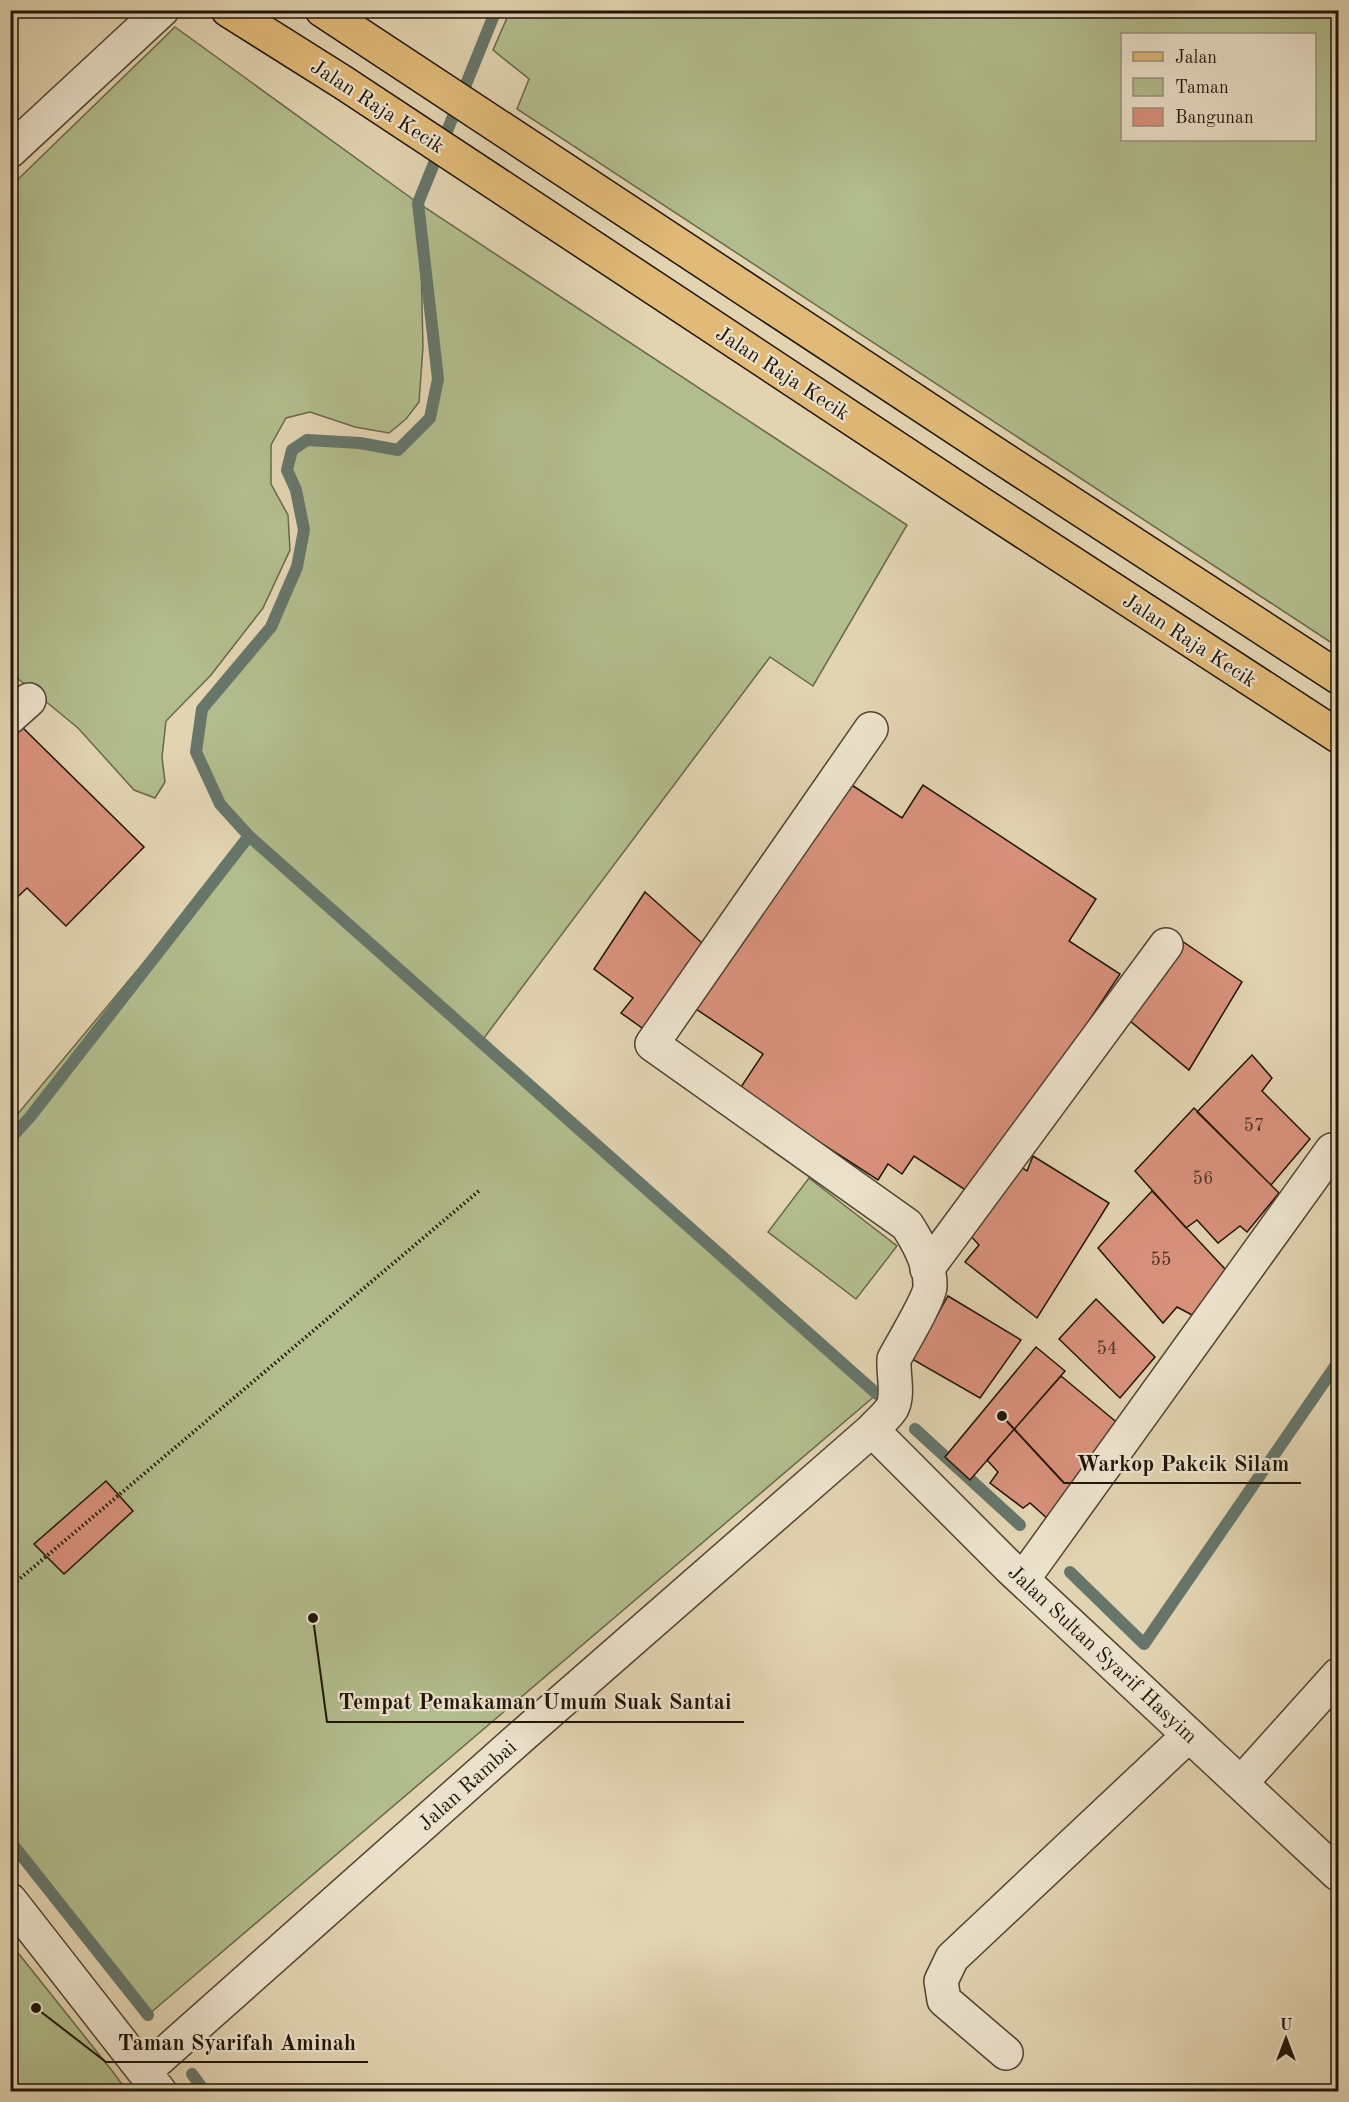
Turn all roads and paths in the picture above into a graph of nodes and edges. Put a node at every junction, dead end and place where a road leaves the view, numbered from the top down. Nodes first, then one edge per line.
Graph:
1 (162, 10) edge
2 (228, 10) edge
3 (322, 10) edge
4 (10, 151) edge
5 (998, 455) junction
6 (972, 498) junction
7 (1338, 677) edge
8 (871, 729) dead end
9 (1338, 736) edge
10 (1166, 945) dead end
11 (1332, 1150) dead end
12 (480, 1190) dead end
13 (927, 1269) junction
14 (872, 1430) junction
15 (1023, 1579) junction
16 (10, 1587) edge
17 (1338, 1675) edge
18 (1189, 1735) junction
19 (1241, 1783) junction
20 (1338, 1874) edge
21 (10, 1900) edge
22 (1006, 2053) dead end
23 (152, 2081) edge

1 - 4 street
2 - 6 main road, Jalan Raja Kecik
3 - 5 main road
5 - 6 main road
5 - 7 main road
6 - 9 main road, Jalan Raja Kecik
8 - 13 street
10 - 13 street
11 - 15 street
12 - 16 path
13 - 14 street, Jalan Rambai
14 - 15 street, Jalan Sultan Syarif Hasyim
14 - 23 street, Jalan Rambai
15 - 18 street, Jalan Sultan Syarif Hasyim
17 - 19 street
18 - 19 street, Jalan Sultan Syarif Hasyim
18 - 22 street
19 - 20 street, Jalan Sultan Syarif Hasyim
21 - 23 street

